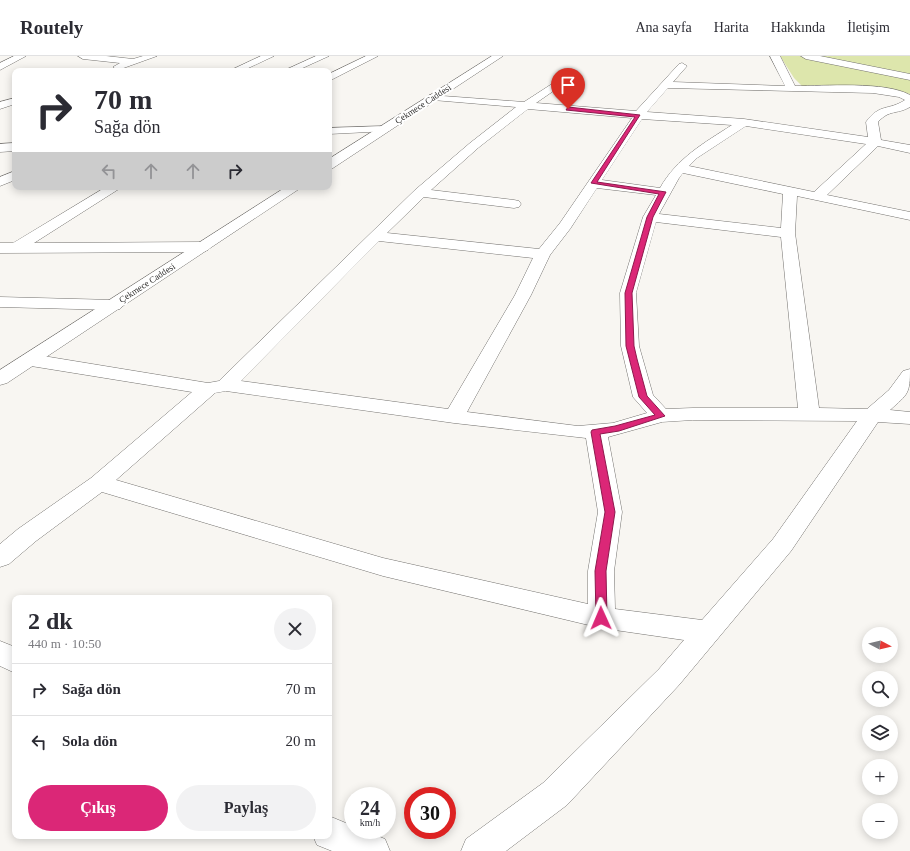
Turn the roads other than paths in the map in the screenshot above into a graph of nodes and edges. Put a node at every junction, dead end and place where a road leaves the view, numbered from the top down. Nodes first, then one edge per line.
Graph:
1 (21, 56) edge
2 (83, 56) edge
3 (152, 56) edge
4 (268, 56) edge
5 (324, 56) edge
6 (373, 56) edge
7 (498, 56) edge
8 (775, 56) edge
9 (806, 56) edge
10 (133, 62) junction
11 (682, 66) dead end
12 (0, 67) edge
13 (115, 68) edge
14 (241, 68) edge
15 (295, 68) edge
16 (332, 76) edge
17 (910, 77) edge
18 (558, 83) dead end
19 (666, 85) junction
20 (792, 89) junction
21 (433, 97) junction
22 (910, 101) edge
23 (12, 102) edge
24 (525, 105) junction
25 (0, 106) edge
26 (12, 112) edge
27 (0, 113) edge
28 (638, 116) junction
29 (744, 122) junction
30 (385, 129) junction
31 (332, 131) edge
32 (875, 142) junction
33 (12, 147) edge
34 (0, 148) edge
35 (910, 149) edge
36 (332, 163) edge
37 (680, 168) junction
38 (12, 176) edge
39 (0, 182) edge
40 (593, 183) junction
41 (110, 190) edge
42 (290, 190) edge
43 (790, 191) junction
44 (663, 192) junction
45 (420, 193) junction
46 (817, 197) junction
47 (514, 204) dead end
48 (910, 216) edge
49 (650, 217) junction
50 (788, 233) junction
51 (375, 236) junction
52 (203, 247) junction
53 (0, 248) edge
54 (16, 248) junction
55 (543, 254) junction
56 (0, 302) edge
57 (114, 305) junction
58 (31, 360) junction
59 (910, 375) edge
60 (0, 379) edge
61 (217, 387) junction
62 (809, 415) junction
63 (872, 415) junction
64 (661, 416) junction
65 (454, 417) junction
66 (910, 418) edge
67 (596, 432) junction
68 (99, 483) junction
69 (0, 558) edge
70 (601, 618) junction
71 (708, 632) junction
72 (0, 652) edge
73 (12, 659) edge
74 (332, 835) edge
75 (373, 851) edge
76 (478, 851) edge

1 - 12 street
2 - 10 street
3 - 10 street
4 - 14 street
5 - 15 street
6 - 16 street
7 - 21 street, Çekmece Caddesi
8 - 20 street
9 - 17 street
10 - 13 street
11 - 19 street
18 - 24 street
19 - 20 street
19 - 28 street
20 - 22 street
21 - 24 street
21 - 30 street, Çekmece Caddesi
22 - 32 street
23 - 25 street
24 - 28 street
24 - 45 street
26 - 27 street
28 - 29 street
28 - 40 street
29 - 32 street
29 - 37 street
30 - 31 street
30 - 36 street, Çekmece Caddesi
32 - 35 street
32 - 46 street
33 - 34 street
37 - 43 street
37 - 44 street
38 - 39 street
40 - 44 street
40 - 55 street
41 - 54 street
42 - 52 street, Çekmece Caddesi
43 - 46 street
43 - 50 street
44 - 49 street
45 - 47 street
45 - 51 street
46 - 48 street
49 - 50 street
49 - 64 street
50 - 62 street
51 - 55 street
51 - 61 street
52 - 54 street
52 - 57 street, Çekmece Caddesi
53 - 54 street
55 - 65 street
56 - 57 street
57 - 58 street, Çekmece Caddesi
58 - 60 street, Çekmece Caddesi
58 - 61 street
59 - 63 street
61 - 65 street
61 - 68 street
62 - 63 street
62 - 64 street
63 - 66 street
63 - 71 street
64 - 67 street
65 - 67 street
67 - 70 street
68 - 69 street
68 - 70 street
70 - 71 street
71 - 76 street
72 - 73 street
74 - 75 street

